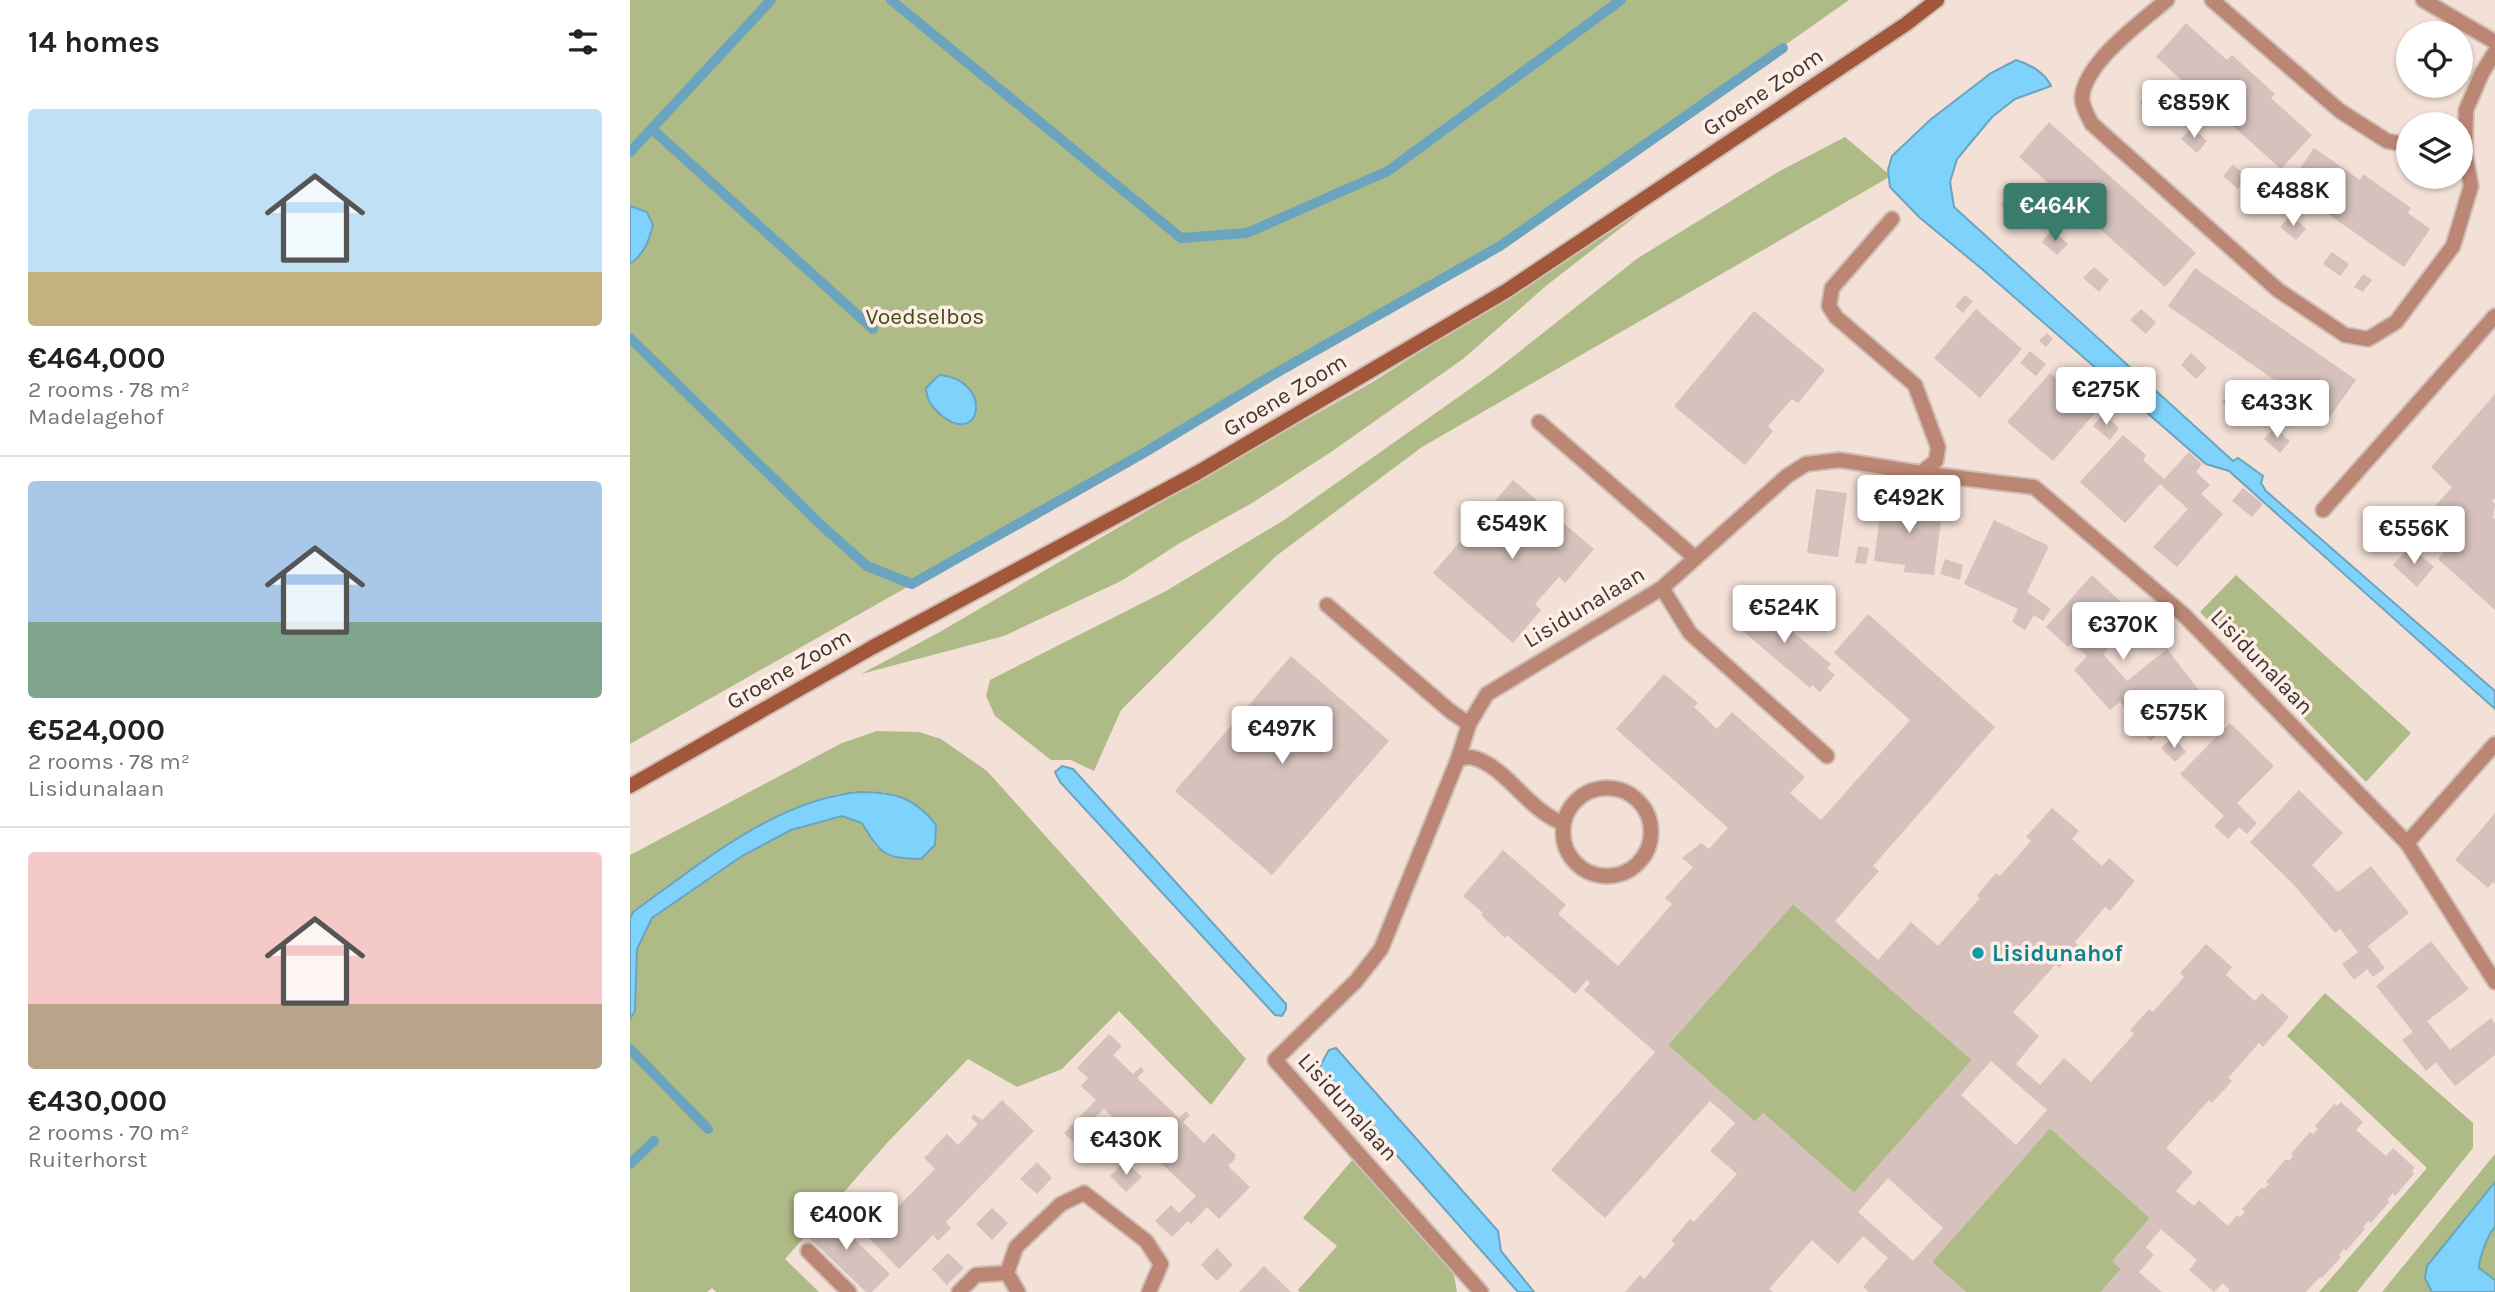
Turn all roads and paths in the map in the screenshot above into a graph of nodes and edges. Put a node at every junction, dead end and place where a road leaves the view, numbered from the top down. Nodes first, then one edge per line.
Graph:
1 (1937, 0) edge
2 (2167, 0) edge
3 (2211, 0) edge
4 (2423, 0) edge
5 (2495, 41) edge
6 (2495, 52) edge
7 (2466, 112) edge
8 (2396, 143) edge
9 (2470, 189) edge
10 (1892, 219) dead end
11 (2495, 316) edge
12 (1539, 422) dead end
13 (1921, 473) junction
14 (2323, 510) dead end
15 (1694, 557) junction
16 (1662, 588) junction
17 (1327, 605) dead end
18 (1469, 724) junction
19 (2494, 744) edge
20 (1827, 756) dead end
21 (1458, 759) junction
22 (630, 786) edge
23 (1563, 822) junction
24 (2407, 843) junction
25 (2495, 982) edge
26 (808, 1251) dead end
27 (1007, 1273) junction
28 (849, 1292) edge
29 (959, 1292) edge
30 (1018, 1292) edge
31 (1149, 1292) edge
32 (1482, 1292) edge

1 - 22 main road, Groene Zoom
2 - 9 street
3 - 8 street
4 - 5 street
6 - 7 street
10 - 13 street
11 - 14 street
12 - 15 street
13 - 15 street, Lisidunalaan
13 - 24 street, Lisidunalaan
15 - 16 street, Lisidunalaan
16 - 18 street, Lisidunalaan
16 - 20 street
17 - 18 street
18 - 21 street, Lisidunalaan
19 - 24 street
21 - 23 street
21 - 32 street, Lisidunalaan
23 - 23 street
24 - 25 street, Lisidunalaan
26 - 28 street
27 - 29 street
27 - 30 street
27 - 31 street

